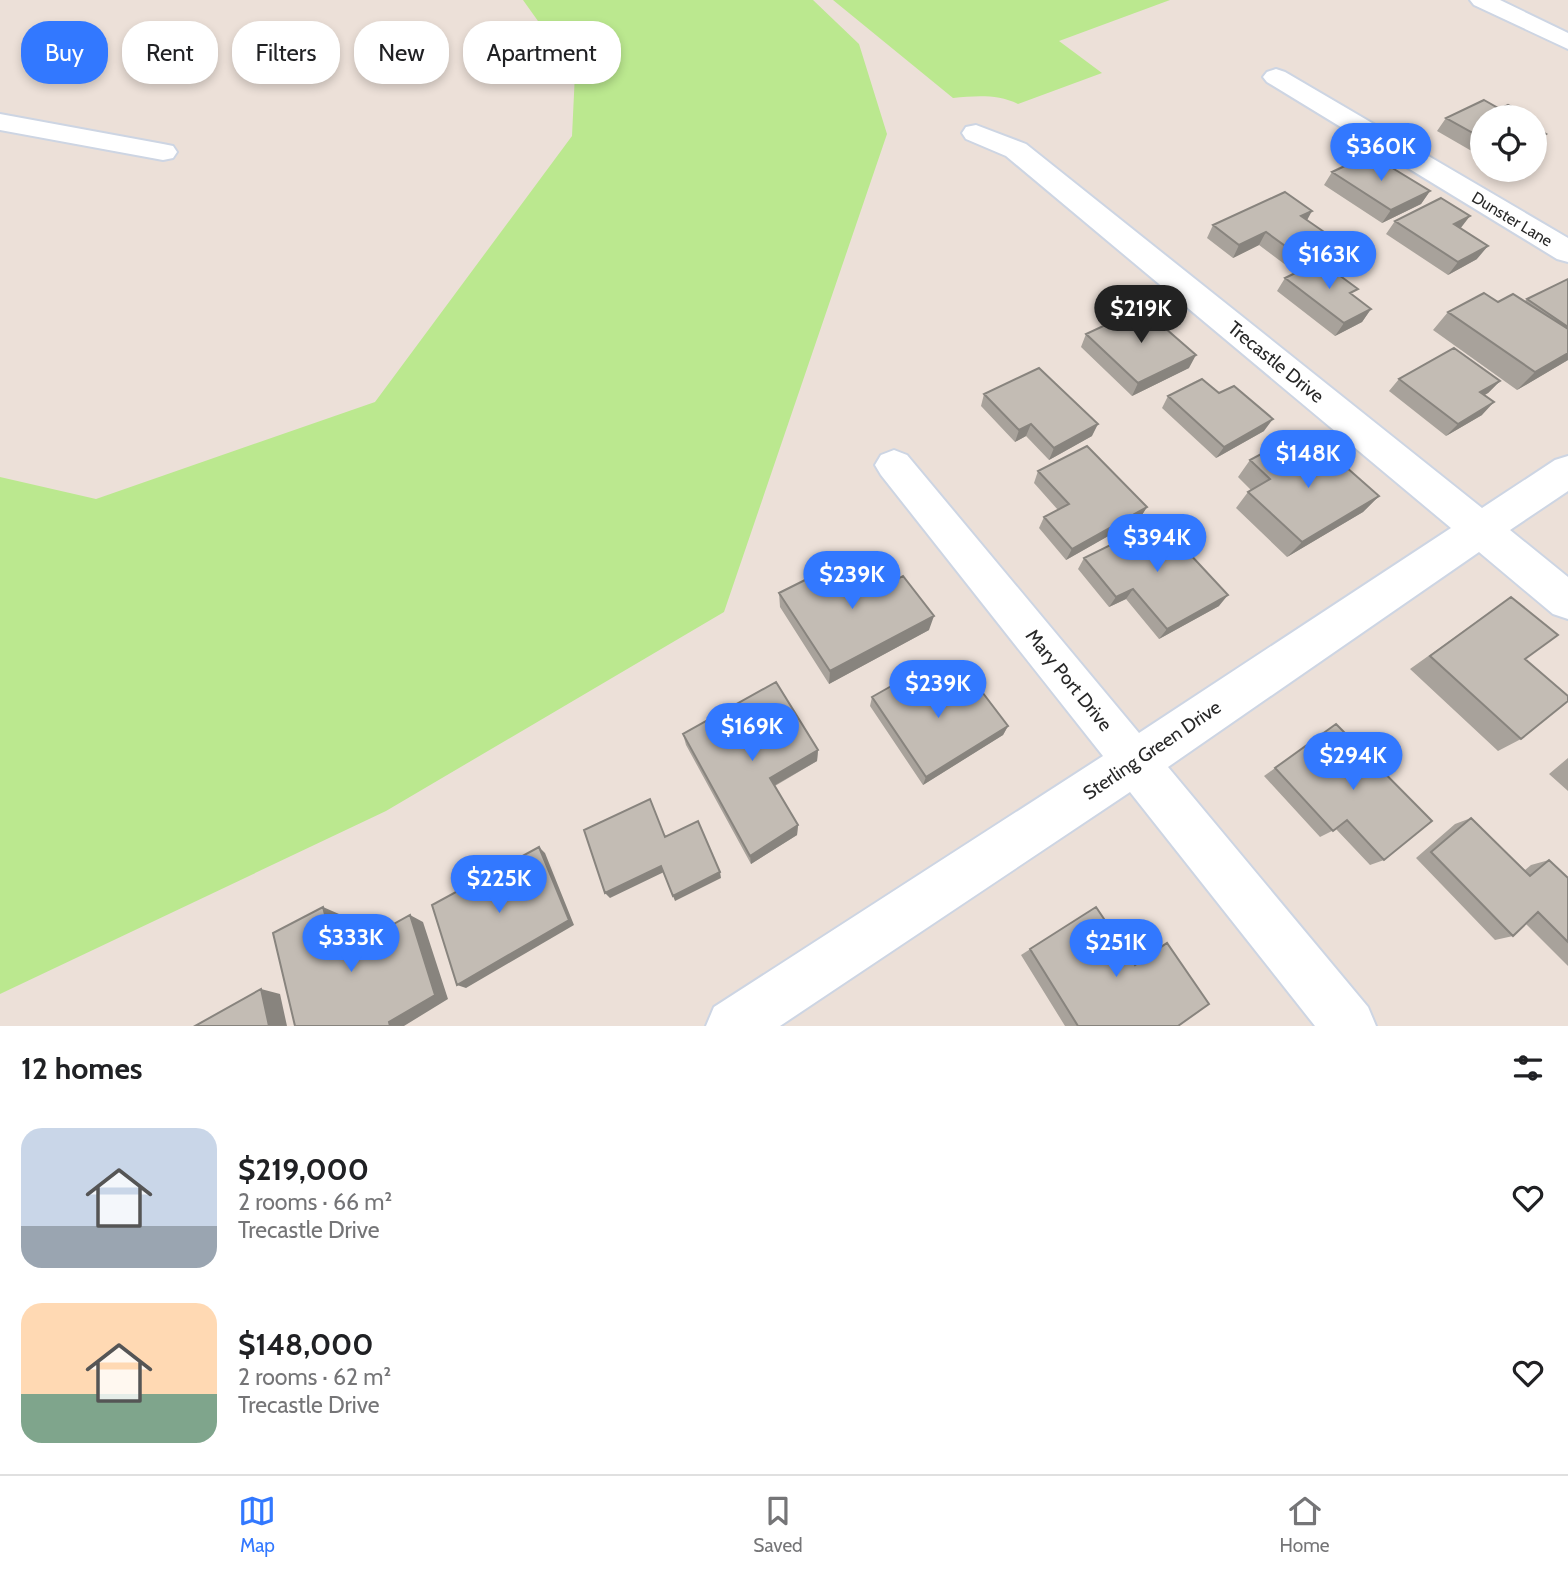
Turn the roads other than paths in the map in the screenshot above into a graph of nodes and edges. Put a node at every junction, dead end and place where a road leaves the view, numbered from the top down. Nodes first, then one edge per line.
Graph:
1 (1482, 0) edge
2 (1568, 41) edge
3 (1276, 77) dead end
4 (0, 122) edge
5 (976, 133) dead end
6 (163, 152) dead end
7 (1568, 252) edge
8 (894, 465) dead end
9 (1568, 471) edge
10 (1480, 528) junction
11 (1568, 601) edge
12 (1135, 762) junction
13 (733, 1026) edge
14 (1349, 1026) edge

1 - 2 street
3 - 7 street, Dunster Lane
4 - 6 street
5 - 10 street, Trecastle Drive
8 - 12 street, Mary Port Drive
9 - 10 street, Sterling Green Drive
10 - 11 street, Trecastle Drive
10 - 12 street, Sterling Green Drive
12 - 13 street, Sterling Green Drive
12 - 14 street, Mary Port Drive

